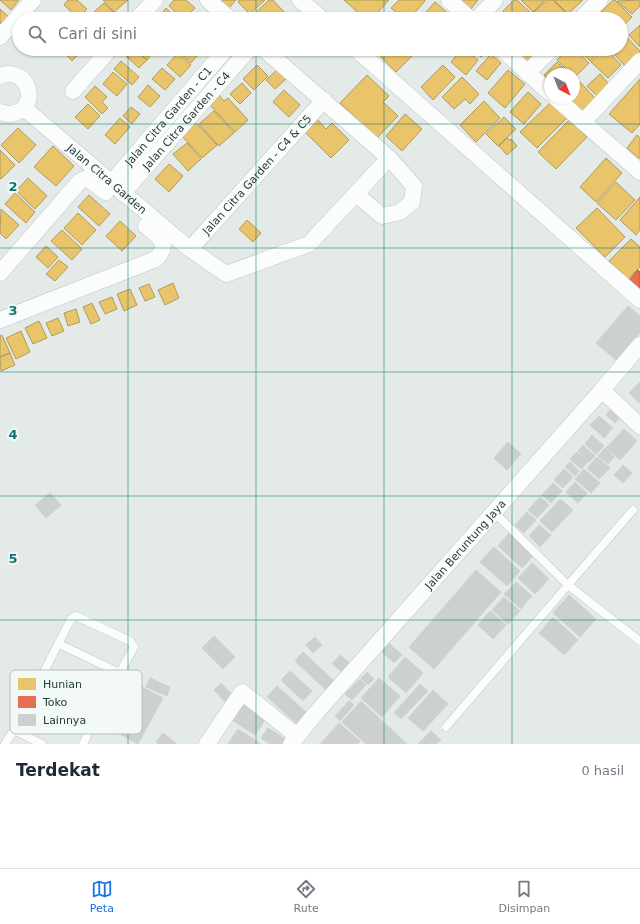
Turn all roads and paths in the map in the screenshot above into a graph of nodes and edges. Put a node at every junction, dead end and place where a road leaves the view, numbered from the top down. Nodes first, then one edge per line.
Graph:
1 (33, 0) edge
2 (154, 0) edge
3 (208, 0) edge
4 (300, 0) edge
5 (449, 0) edge
6 (495, 0) edge
7 (600, 0) edge
8 (22, 12) edge
9 (143, 12) edge
10 (222, 12) edge
11 (314, 12) edge
12 (462, 12) edge
13 (484, 12) edge
14 (588, 12) edge
15 (12, 24) edge
16 (0, 37) edge
17 (104, 56) edge
18 (221, 56) edge
19 (242, 56) edge
20 (272, 56) edge
21 (364, 56) edge
22 (510, 56) edge
23 (544, 56) edge
24 (640, 61) edge
25 (528, 72) junction
26 (0, 76) edge
27 (544, 87) edge
28 (73, 91) dead end
29 (324, 100) junction
30 (563, 104) edge
31 (24, 108) junction
32 (1, 114) edge
33 (583, 122) junction
34 (389, 158) junction
35 (640, 172) edge
36 (117, 188) junction
37 (356, 194) junction
38 (190, 249) junction
39 (0, 273) edge
40 (640, 300) edge
41 (0, 320) edge
42 (640, 345) edge
43 (602, 390) junction
44 (640, 426) edge
45 (633, 510) dead end
46 (494, 512) junction
47 (568, 584) junction
48 (640, 641) edge
49 (59, 644) junction
50 (45, 670) edge
51 (114, 670) edge
52 (122, 670) edge
53 (446, 727) dead end
54 (11, 734) edge
55 (22, 734) edge
56 (88, 734) edge
57 (294, 740) edge
58 (5, 744) edge
59 (42, 744) edge
60 (83, 744) edge
61 (207, 744) edge

1 - 8 street
2 - 9 street
3 - 10 street
4 - 11 street
5 - 12 street
6 - 13 street
7 - 14 street
15 - 16 street
17 - 28 street
18 - 36 street, Jalan Citra Garden - C1
19 - 36 street, Jalan Citra Garden - C4
20 - 29 street
21 - 40 street
22 - 25 street
23 - 25 street
24 - 33 street
25 - 27 street
26 - 31 street
29 - 34 street
29 - 38 street, Jalan Citra Garden - C4 & C5
30 - 33 street
31 - 32 street
31 - 36 street, Jalan Citra Garden
33 - 35 street
34 - 37 street
34 - 37 street
36 - 38 street, Jalan Citra Garden
37 - 38 street, Jalan Citra Garden
39 - 41 street, Jalan Citra Garden
42 - 43 street, Jalan Beruntung Jaya
43 - 44 street
43 - 46 street, Jalan Beruntung Jaya
45 - 47 lane
46 - 47 lane
46 - 57 street, Jalan Beruntung Jaya
47 - 48 lane
47 - 53 lane
49 - 50 lane
49 - 51 lane
49 - 52 lane
54 - 58 lane
55 - 59 lane
56 - 60 lane
57 - 61 street

